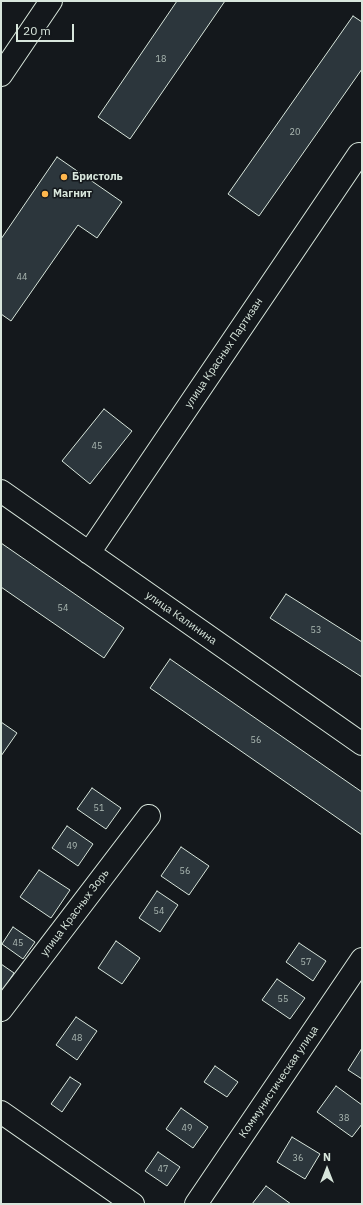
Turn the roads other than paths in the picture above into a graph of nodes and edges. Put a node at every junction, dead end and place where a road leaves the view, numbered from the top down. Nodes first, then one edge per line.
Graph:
1 (51, 1) edge
2 (1, 75) edge
3 (359, 154) dead end
4 (1, 491) edge
5 (89, 553) junction
6 (362, 744) edge
7 (149, 816) dead end
8 (362, 959) edge
9 (1, 1010) edge
10 (1, 1112) edge
11 (134, 1204) edge
12 (196, 1204) edge

1 - 2 street
3 - 5 street, улица Красных Партизан
4 - 5 street, улица Калинина
5 - 6 street, улица Калинина
7 - 9 street, улица Красных Зорь
8 - 12 street, Коммунистическая улица
10 - 11 street

